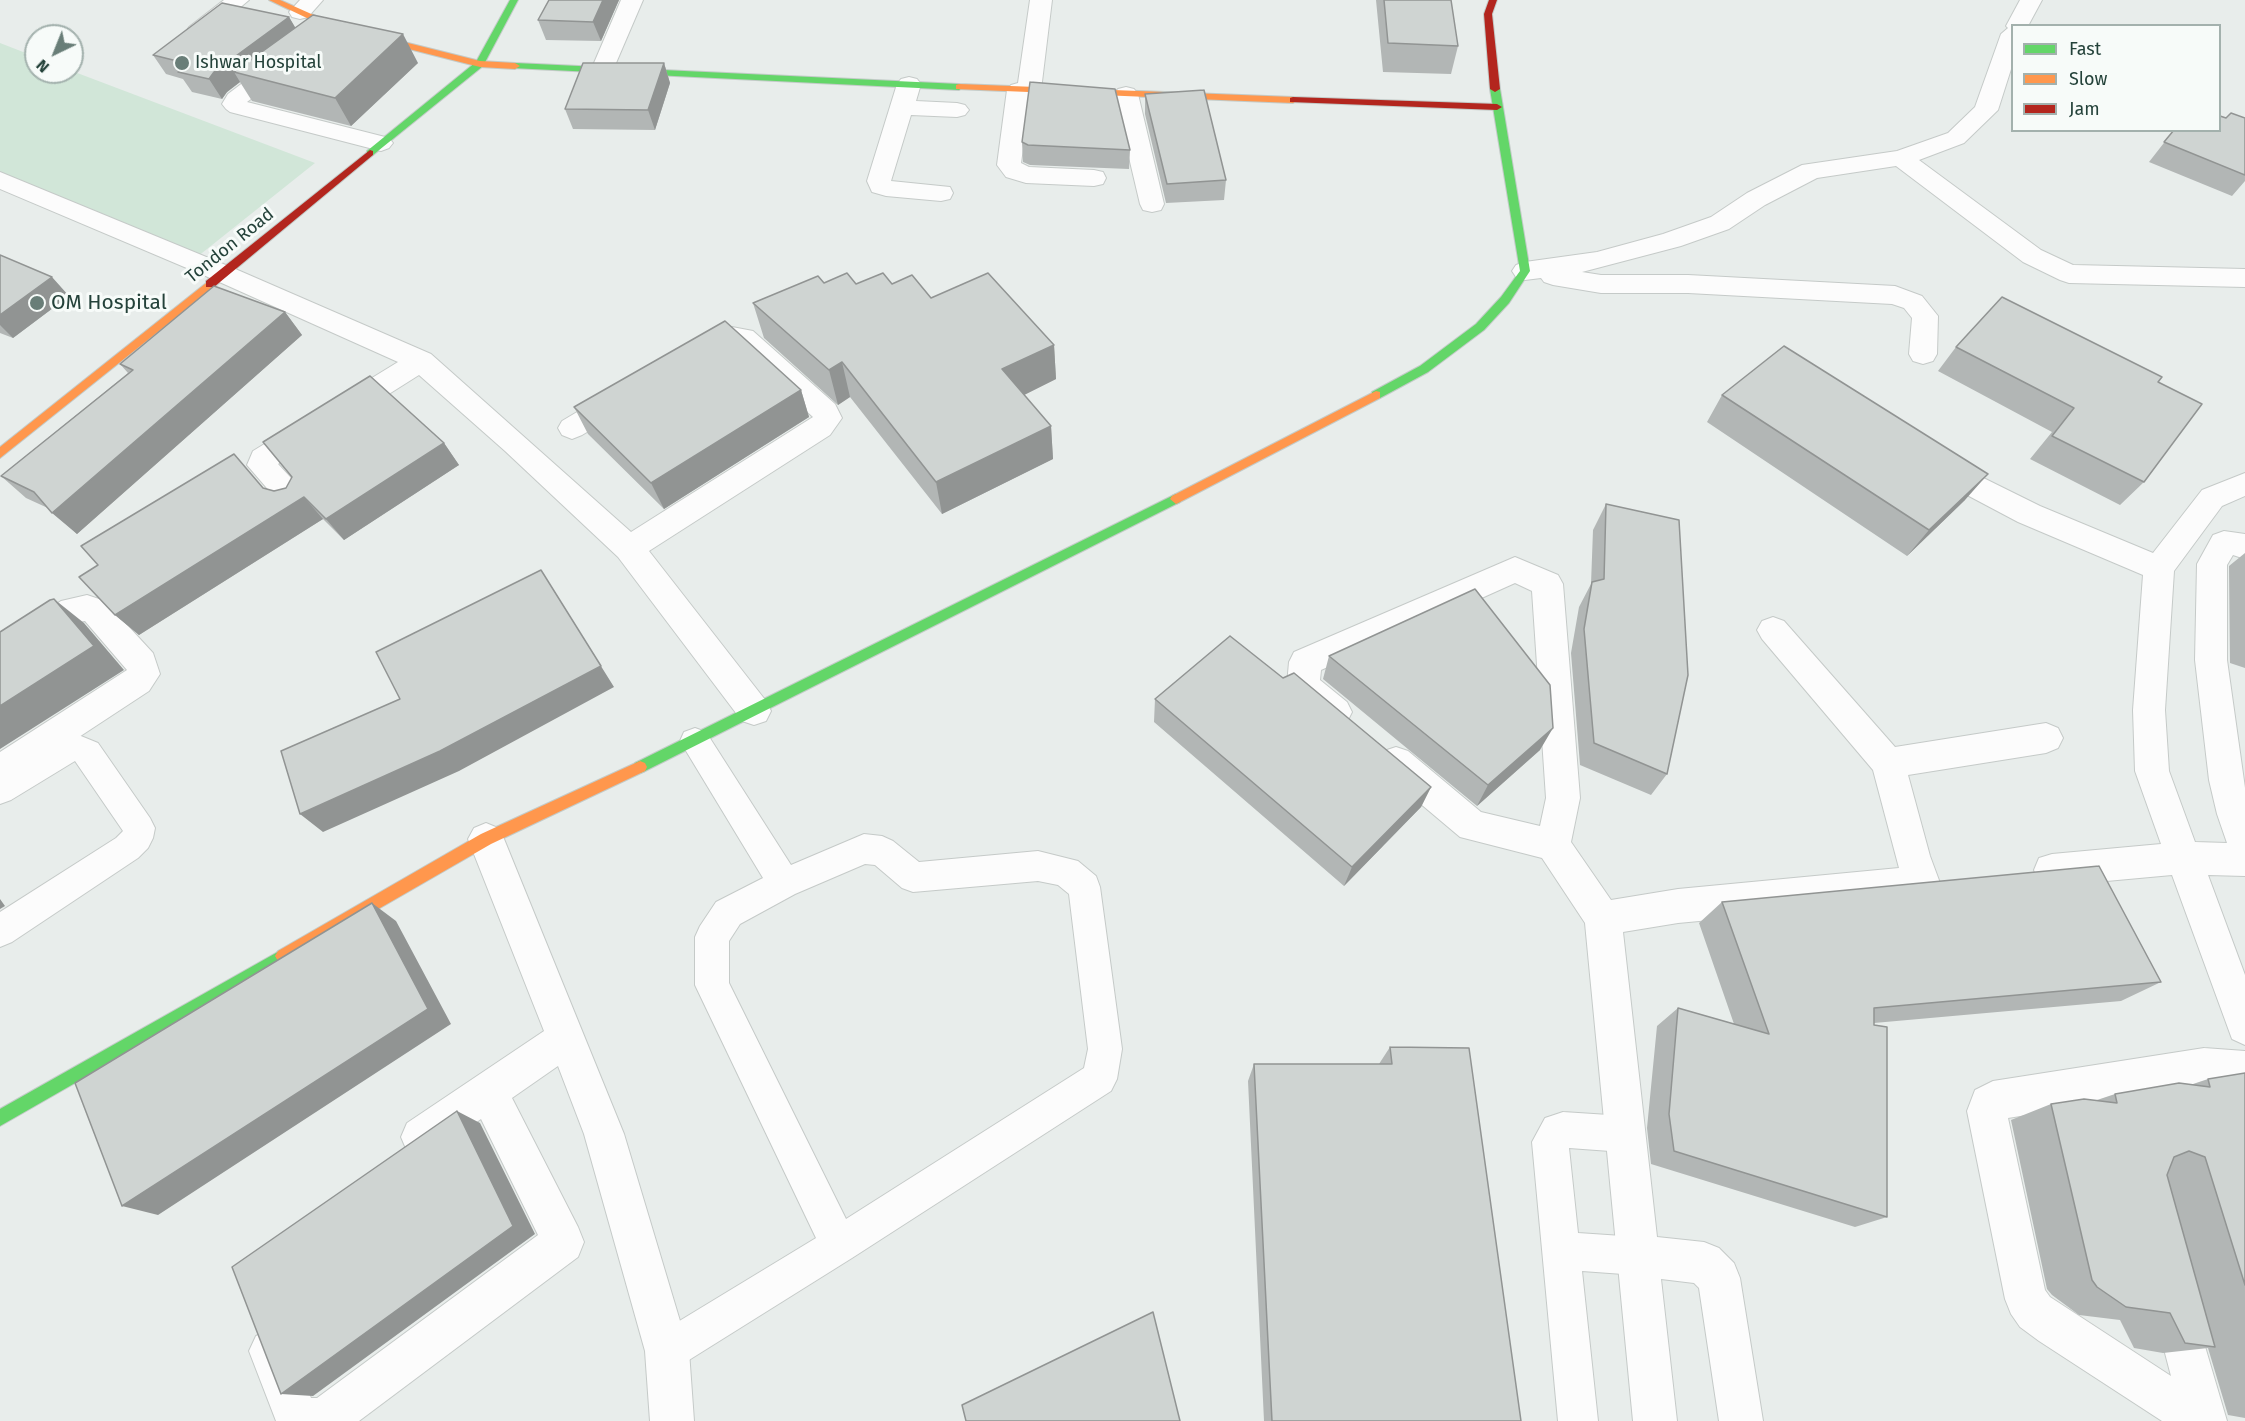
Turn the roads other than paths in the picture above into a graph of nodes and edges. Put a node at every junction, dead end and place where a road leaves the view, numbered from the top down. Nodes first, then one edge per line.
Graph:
1 (238, 0) edge
2 (256, 0) edge
3 (273, 0) edge
4 (513, 0) edge
5 (632, 0) edge
6 (1041, 0) edge
7 (1493, 0) edge
8 (2031, 0) edge
9 (306, 6) edge
10 (2018, 24) edge
11 (333, 27) junction
12 (2011, 40) edge
13 (480, 64) junction
14 (602, 70) junction
15 (1024, 90) junction
16 (1126, 94) junction
17 (905, 95) junction
18 (1497, 107) junction
19 (957, 110) dead end
20 (381, 143) junction
21 (1901, 158) junction
22 (1094, 178) dead end
23 (0, 180) edge
24 (941, 193) dead end
25 (1152, 204) dead end
26 (1525, 271) junction
27 (224, 274) junction
28 (2245, 278) edge
29 (713, 345) edge
30 (1923, 354) dead end
31 (421, 362) junction
32 (643, 386) edge
33 (572, 428) dead end
34 (0, 454) edge
35 (1945, 470) edge
36 (2245, 484) edge
37 (294, 500) edge
38 (2245, 547) edge
39 (629, 548) junction
40 (2159, 568) junction
41 (1773, 630) dead end
42 (0, 657) edge
43 (754, 711) junction
44 (2046, 738) dead end
45 (695, 741) junction
46 (1888, 764) junction
47 (0, 770) edge
48 (0, 790) edge
49 (486, 838) junction
50 (2245, 844) edge
51 (1553, 845) junction
52 (2184, 858) junction
53 (2245, 861) edge
54 (2017, 874) edge
55 (784, 883) junction
56 (1603, 918) junction
57 (0, 932) edge
58 (2245, 1026) edge
59 (566, 1038) junction
60 (2245, 1070) edge
61 (488, 1092) junction
62 (0, 1118) edge
63 (1624, 1134) junction
64 (391, 1158) edge
65 (839, 1245) junction
66 (1561, 1251) junction
67 (1637, 1256) junction
68 (2166, 1276) edge
69 (257, 1317) edge
70 (667, 1351) junction
71 (672, 1421) edge
72 (1578, 1421) edge
73 (1655, 1421) edge
74 (1741, 1421) edge
75 (2203, 1421) edge

1 - 2 street
3 - 9 street
4 - 13 street
5 - 14 street
6 - 15 street
7 - 18 street
8 - 10 street
9 - 11 street
11 - 13 street
11 - 20 street
12 - 21 street
13 - 14 street
13 - 20 street, Tondon Road
14 - 17 street
15 - 16 street
15 - 17 street
15 - 22 street
16 - 18 street
16 - 25 street
17 - 19 street
17 - 24 street
18 - 26 street
20 - 27 street, Tondon Road
21 - 26 street
21 - 28 street
23 - 27 street
26 - 30 street
26 - 43 street
27 - 31 street
27 - 34 street, Tondon Road
29 - 39 street
31 - 37 street
31 - 39 street
32 - 33 street
35 - 40 street
36 - 40 street
38 - 50 street
39 - 43 street
40 - 52 street
41 - 46 street
42 - 47 street
43 - 45 street
44 - 46 street
45 - 49 street
45 - 55 lane
46 - 56 street
48 - 57 lane
49 - 59 street
49 - 62 street
51 - 51 street
51 - 56 street
52 - 53 street
52 - 54 street
52 - 58 street
55 - 65 lane
55 - 65 lane
56 - 63 street
59 - 61 street
59 - 70 street
60 - 75 street
61 - 64 street
61 - 69 street
63 - 66 lane
63 - 67 street
65 - 70 lane
66 - 67 lane
66 - 72 lane
67 - 73 street
67 - 74 street
68 - 75 street
70 - 71 street

